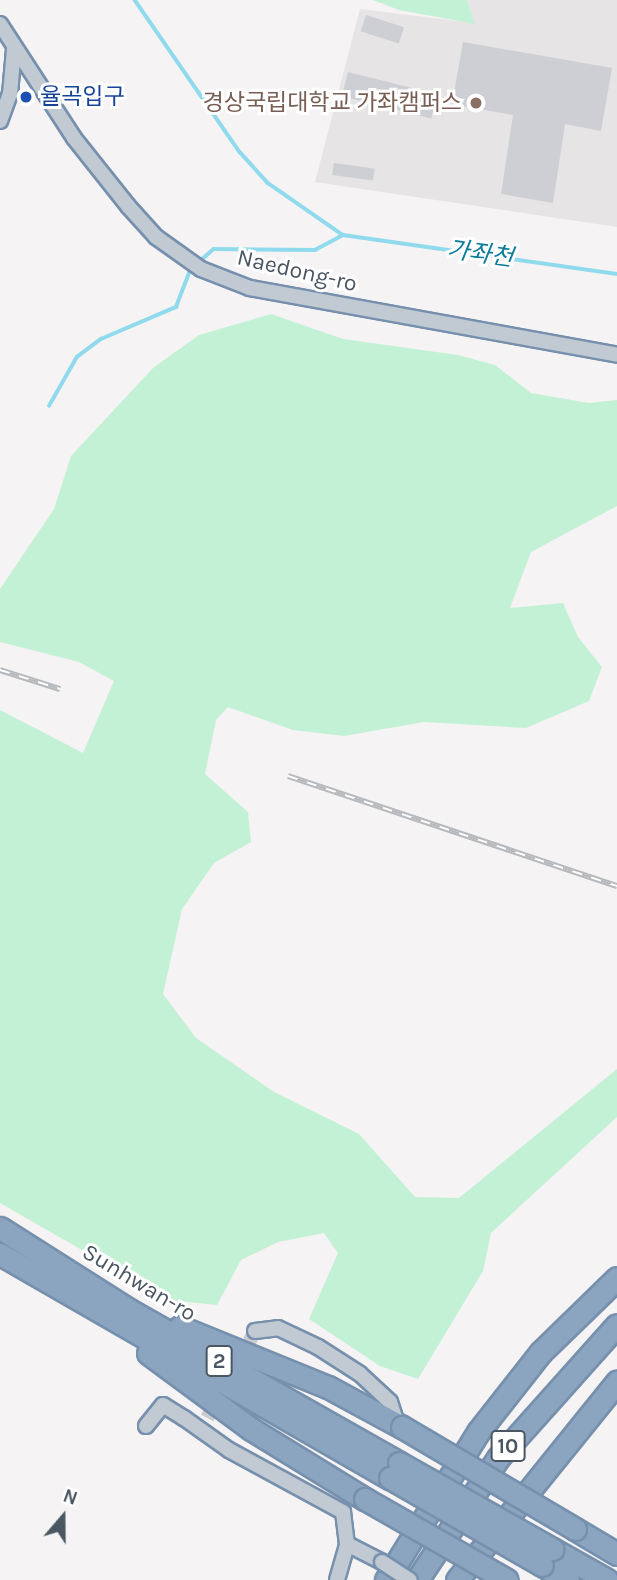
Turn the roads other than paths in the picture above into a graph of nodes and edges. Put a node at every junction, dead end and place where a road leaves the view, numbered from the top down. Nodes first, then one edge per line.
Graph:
1 (0, 24) edge
2 (14, 49) junction
3 (0, 121) edge
4 (617, 355) edge
5 (0, 1228) edge
6 (0, 1254) edge
7 (36, 1264) junction
8 (617, 1278) edge
9 (617, 1325) edge
10 (255, 1331) dead end
11 (617, 1382) edge
12 (146, 1426) dead end
13 (400, 1426) junction
14 (579, 1531) junction
15 (617, 1540) edge
16 (347, 1544) junction
17 (617, 1554) edge
18 (547, 1557) junction
19 (384, 1571) edge
20 (337, 1580) edge
21 (410, 1580) edge
22 (417, 1580) edge
23 (457, 1580) edge
24 (507, 1580) edge
25 (568, 1580) edge
26 (607, 1580) edge

1 - 2 street, Naedong-ro
2 - 3 street
2 - 4 street, Naedong-ro
5 - 7 highway, Sunhwan-ro / 2
6 - 7 highway, Sunhwan-ro / 2
7 - 13 highway
7 - 18 highway, Sunhwan-ro / 2, bridge
7 - 24 highway, bridge
8 - 19 highway
9 - 22 highway, 10
10 - 13 street
11 - 23 highway, 10
12 - 16 street
13 - 14 highway, bridge
14 - 15 highway
14 - 17 highway
16 - 19 street
16 - 20 street
18 - 25 highway
18 - 26 highway
19 - 21 street, bridge

